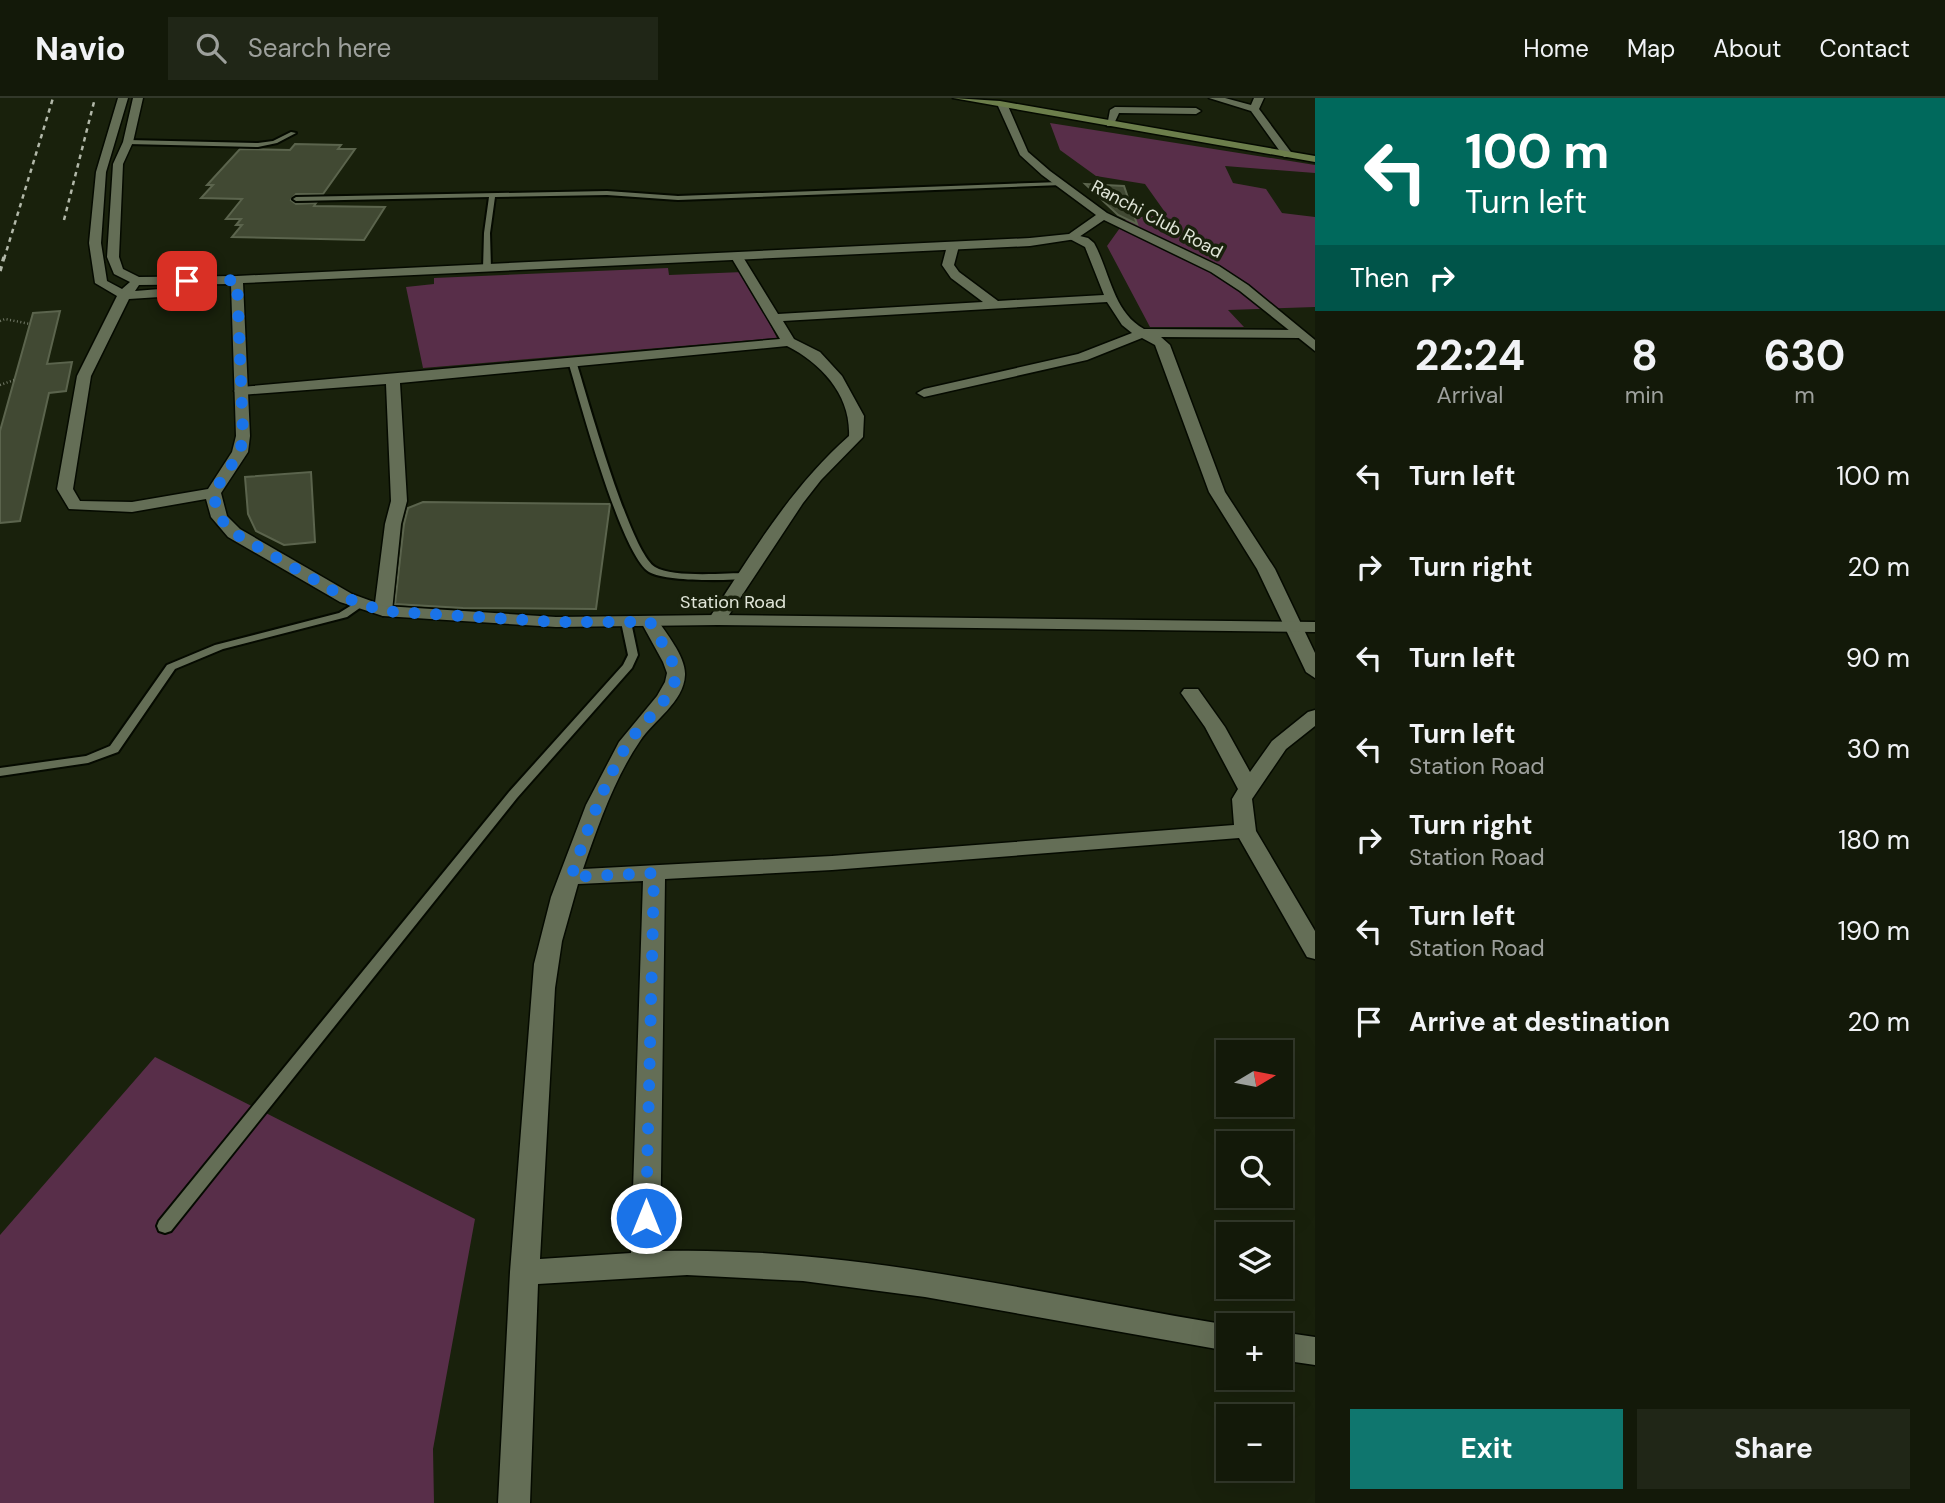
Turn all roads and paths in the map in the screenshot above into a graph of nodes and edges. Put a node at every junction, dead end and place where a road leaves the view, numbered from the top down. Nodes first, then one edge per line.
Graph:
1 (123, 98) edge
2 (138, 98) edge
3 (958, 98) edge
4 (1108, 98) edge
5 (1153, 98) edge
6 (1214, 98) edge
7 (1259, 98) edge
8 (1003, 104) edge
9 (1254, 108) junction
10 (1115, 110) junction
11 (1159, 110) junction
12 (1196, 111) dead end
13 (1110, 124) junction
14 (293, 133) dead end
15 (128, 142) junction
16 (1288, 155) junction
17 (1315, 159) edge
18 (1060, 184) junction
19 (492, 196) junction
20 (296, 199) dead end
21 (1103, 215) junction
22 (1072, 237) junction
23 (953, 246) junction
24 (737, 257) junction
25 (487, 270) junction
26 (137, 281) junction
27 (236, 284) junction
28 (124, 295) junction
29 (1113, 298) junction
30 (994, 304) junction
31 (775, 318) junction
32 (0, 321) edge
33 (30, 324) dead end
34 (1144, 333) junction
35 (1299, 334) junction
36 (789, 342) junction
37 (1315, 347) edge
38 (572, 361) junction
39 (393, 379) junction
40 (14, 380) dead end
41 (0, 385) edge
42 (241, 391) junction
43 (924, 393) dead end
44 (213, 493) junction
45 (747, 576) junction
46 (360, 603) junction
47 (383, 611) junction
48 (717, 620) junction
49 (638, 622) junction
50 (1292, 626) junction
51 (1315, 627) edge
52 (1315, 672) edge
53 (1191, 693) dead end
54 (1315, 716) edge
55 (0, 772) edge
56 (1249, 790) junction
57 (1245, 831) junction
58 (654, 873) junction
59 (571, 877) junction
60 (1315, 951) edge
61 (164, 1226) dead end
62 (645, 1265) junction
63 (524, 1272) junction
64 (1216, 1336) edge
65 (1293, 1348) edge
66 (1315, 1351) edge
67 (514, 1503) edge

1 - 28 street
2 - 15 street
3 - 8 main road
4 - 10 street
5 - 11 street
6 - 9 street
7 - 9 street
8 - 13 main road
8 - 18 street, Ranchi Club Road
9 - 16 street
10 - 11 street
10 - 13 street
11 - 12 street
13 - 16 main road
14 - 15 lane
15 - 26 street
16 - 17 main road
18 - 19 lane
18 - 21 street, Ranchi Club Road
19 - 20 lane
19 - 25 lane
21 - 22 street
21 - 35 street, Ranchi Club Road
22 - 23 street
22 - 29 street
23 - 24 street
23 - 30 street
24 - 25 street
24 - 31 street
25 - 27 street
26 - 27 street
26 - 28 street
27 - 28 street
27 - 42 street
28 - 44 street
29 - 30 street
29 - 34 street
30 - 31 street
31 - 36 street
32 - 33 path
34 - 35 street
34 - 43 street
34 - 50 street
35 - 37 street, Ranchi Club Road
36 - 38 street
36 - 45 street
38 - 39 street
38 - 45 lane
39 - 42 street
39 - 47 street
40 - 41 path
42 - 44 street
44 - 46 street, Station Road
45 - 48 street
46 - 47 street, Station Road
46 - 55 lane
47 - 49 street, Station Road
48 - 49 street, Station Road
48 - 50 street, Station Road
49 - 59 street
49 - 61 lane
50 - 51 street, Station Road
50 - 52 street
53 - 56 street
54 - 56 street
56 - 57 street
57 - 58 street
57 - 60 street
58 - 59 street
58 - 62 street
59 - 63 street
62 - 63 street
62 - 64 street
63 - 67 street
65 - 66 street

